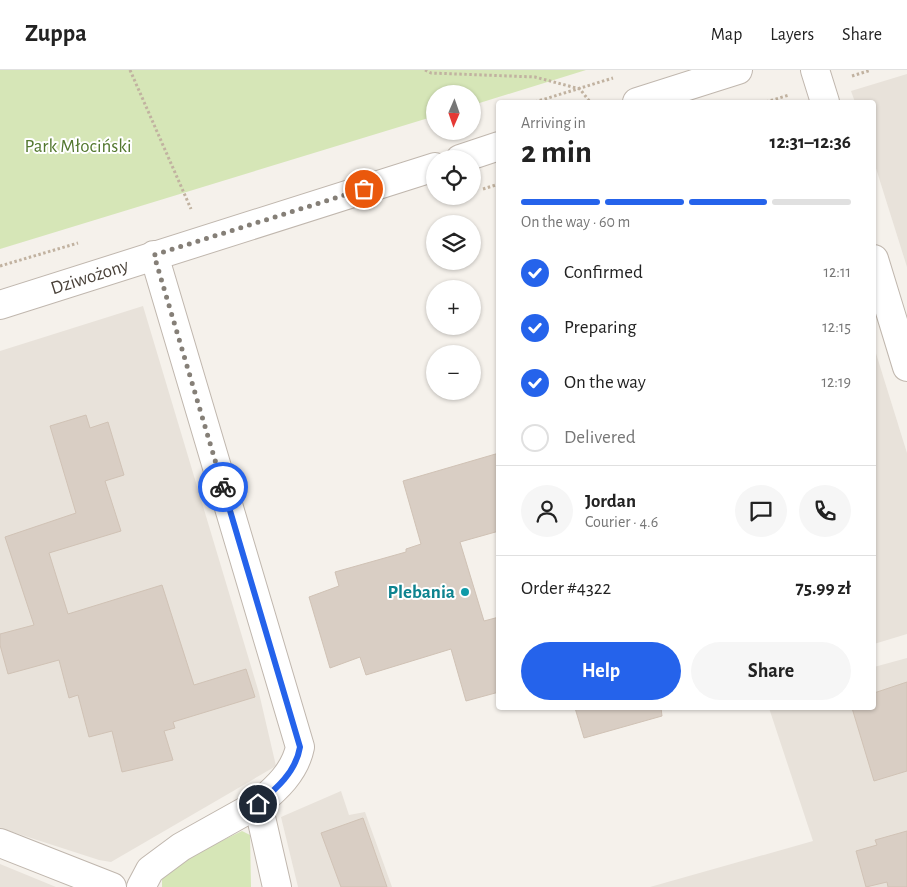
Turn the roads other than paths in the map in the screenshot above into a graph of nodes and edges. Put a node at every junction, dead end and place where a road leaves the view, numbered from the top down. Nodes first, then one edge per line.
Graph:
1 (738, 70) edge
2 (815, 70) edge
3 (643, 100) edge
4 (824, 100) edge
5 (496, 147) edge
6 (481, 152) edge
7 (426, 169) edge
8 (154, 255) junction
9 (876, 266) edge
10 (0, 305) edge
11 (907, 367) edge
12 (258, 804) junction
13 (0, 842) edge
14 (112, 887) edge
15 (141, 887) edge
16 (277, 887) edge

1 - 3 street
2 - 4 street
5 - 6 street
7 - 8 street, Dziwożony
8 - 10 street, Dziwożony
8 - 12 street
9 - 11 street
12 - 15 street
12 - 16 street
13 - 14 street

